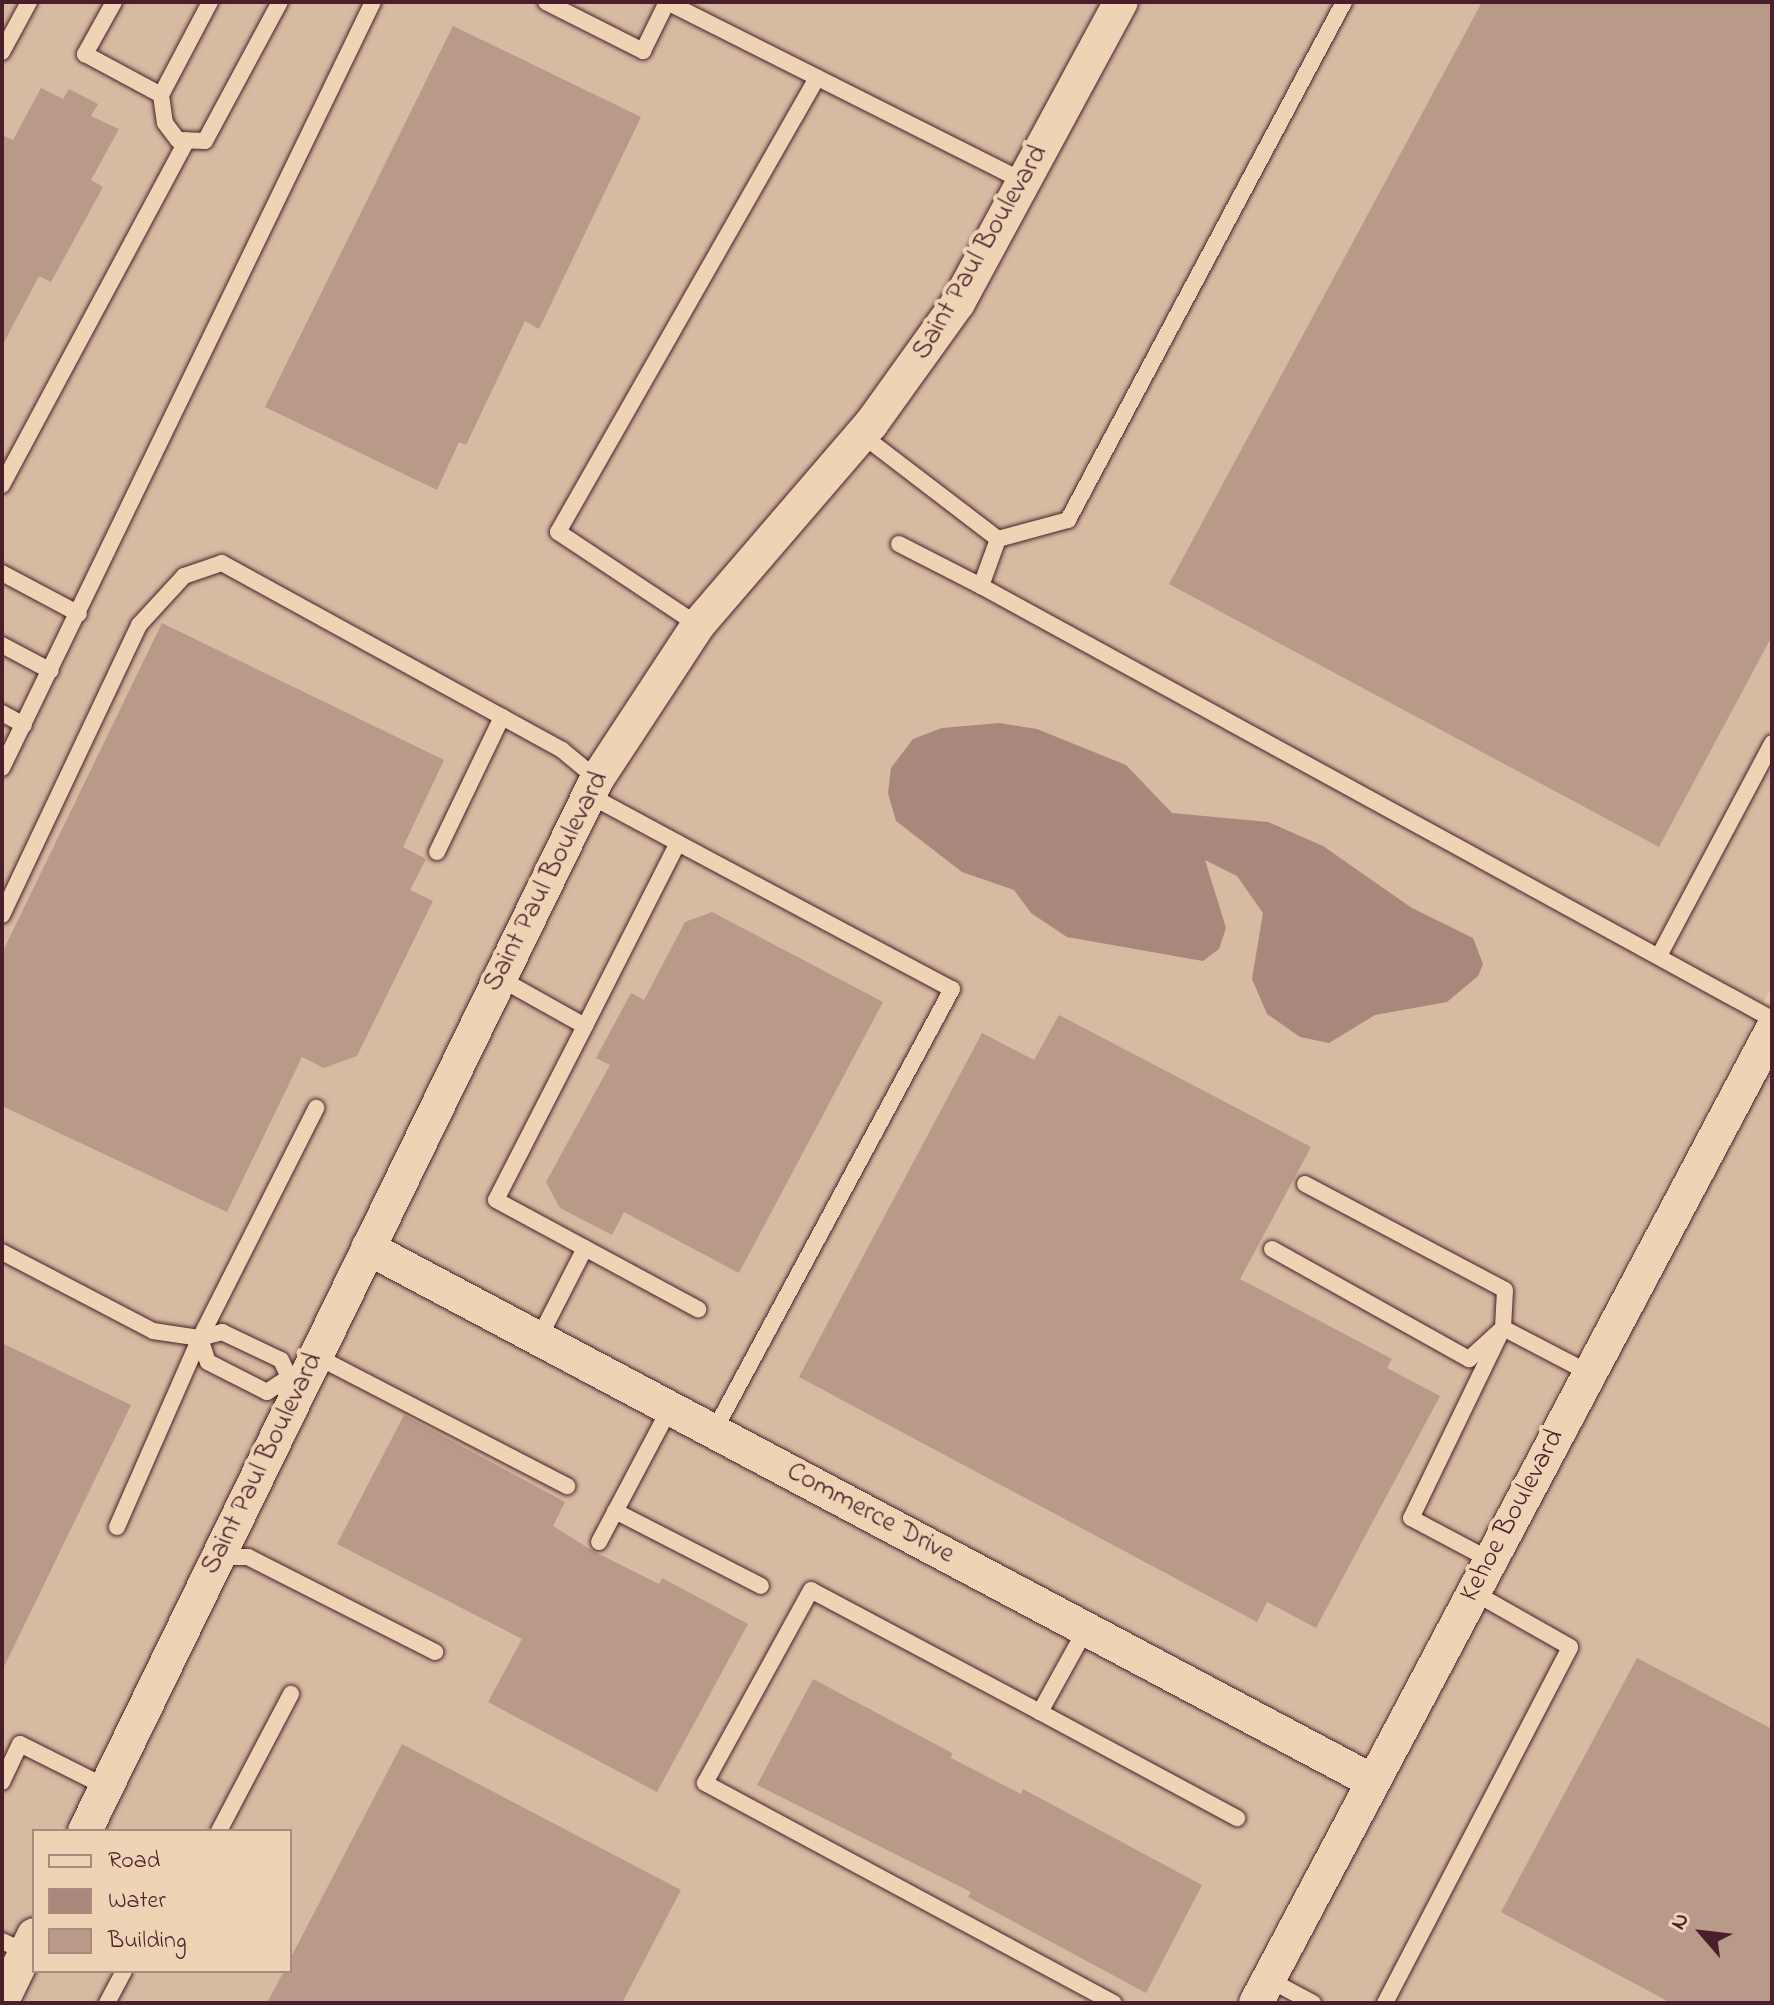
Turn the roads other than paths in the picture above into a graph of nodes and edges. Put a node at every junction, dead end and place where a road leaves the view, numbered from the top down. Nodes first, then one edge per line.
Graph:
1 (29, 2) edge
2 (114, 2) edge
3 (210, 2) edge
4 (280, 2) edge
5 (373, 2) edge
6 (546, 2) edge
7 (667, 2) edge
8 (1121, 2) edge
9 (1344, 2) edge
10 (2, 52) edge
11 (817, 78) junction
12 (161, 95) junction
13 (187, 140) junction
14 (1025, 182) junction
15 (862, 435) junction
16 (2, 485) edge
17 (998, 539) junction
18 (899, 544) dead end
19 (2, 573) edge
20 (981, 586) junction
21 (79, 614) junction
22 (698, 625) junction
23 (2, 645) edge
24 (51, 671) junction
25 (2, 713) edge
26 (502, 717) junction
27 (24, 725) junction
28 (1772, 743) edge
29 (2, 768) edge
30 (593, 787) junction
31 (678, 843) junction
32 (437, 852) dead end
33 (2, 915) edge
34 (1660, 954) junction
35 (499, 978) junction
36 (1772, 1019) edge
37 (585, 1026) junction
38 (1772, 1030) edge
39 (316, 1108) dead end
40 (1305, 1184) dead end
41 (368, 1248) junction
42 (585, 1248) junction
43 (1272, 1249) dead end
44 (2, 1252) edge
45 (698, 1309) dead end
46 (1503, 1328) junction
47 (200, 1338) junction
48 (539, 1338) junction
49 (302, 1372) junction
50 (1589, 1373) junction
51 (670, 1408) junction
52 (714, 1431) junction
53 (567, 1486) dead end
54 (615, 1511) junction
55 (117, 1527) dead end
56 (599, 1542) dead end
57 (218, 1557) junction
58 (1490, 1560) junction
59 (761, 1586) dead end
60 (1473, 1592) junction
61 (1086, 1629) junction
62 (435, 1652) dead end
63 (291, 1694) dead end
64 (1040, 1712) junction
65 (1372, 1781) junction
66 (2, 1782) edge
67 (106, 1787) junction
68 (1237, 1818) dead end
69 (86, 1829) edge
70 (220, 1829) edge
71 (21, 1943) edge
72 (123, 1973) edge
73 (1262, 1991) edge
74 (2, 2001) edge
75 (107, 2003) edge
76 (1113, 2003) edge
77 (1313, 2003) edge
78 (1385, 2003) edge

1 - 10 lane
2 - 12 lane
3 - 12 lane
4 - 13 lane
5 - 21 lane
6 - 7 lane
7 - 11 lane
8 - 14 street, Saint Paul Boulevard
9 - 17 lane
11 - 14 lane
11 - 22 lane
12 - 13 lane
13 - 16 lane
14 - 15 street, Saint Paul Boulevard
15 - 17 lane
15 - 22 street, Saint Paul Boulevard
17 - 20 lane
18 - 20 lane
19 - 21 lane
20 - 34 lane
21 - 24 lane
22 - 30 street, Saint Paul Boulevard
23 - 24 lane
24 - 27 lane
25 - 27 lane
26 - 30 lane
26 - 32 lane
26 - 33 lane
27 - 29 lane
28 - 34 lane
30 - 31 lane
30 - 35 street, Saint Paul Boulevard
31 - 37 lane
31 - 52 lane
34 - 36 lane
35 - 37 lane
35 - 41 street, Saint Paul Boulevard
37 - 42 lane
38 - 50 street, Kehoe Boulevard
39 - 47 lane
40 - 46 lane
41 - 48 street, Commerce Drive
41 - 49 street, Saint Paul Boulevard
42 - 45 lane
42 - 48 lane
43 - 46 lane
44 - 47 lane
46 - 50 lane
46 - 58 lane
47 - 49 lane
47 - 49 lane
47 - 55 lane
48 - 51 street, Commerce Drive
49 - 53 lane
49 - 57 street, Saint Paul Boulevard
50 - 58 street, Kehoe Boulevard
51 - 52 street, Commerce Drive
51 - 54 lane
52 - 61 street, Commerce Drive
54 - 56 lane
54 - 59 lane
57 - 62 lane
57 - 67 street, Saint Paul Boulevard
58 - 60 street, Kehoe Boulevard
60 - 65 street, Kehoe Boulevard
60 - 78 lane
61 - 64 lane
61 - 65 street, Commerce Drive
63 - 70 lane
64 - 68 lane
64 - 76 lane
65 - 73 street, Kehoe Boulevard
66 - 67 lane
67 - 69 street, Saint Paul Boulevard
71 - 74 street
72 - 75 lane
73 - 77 lane

